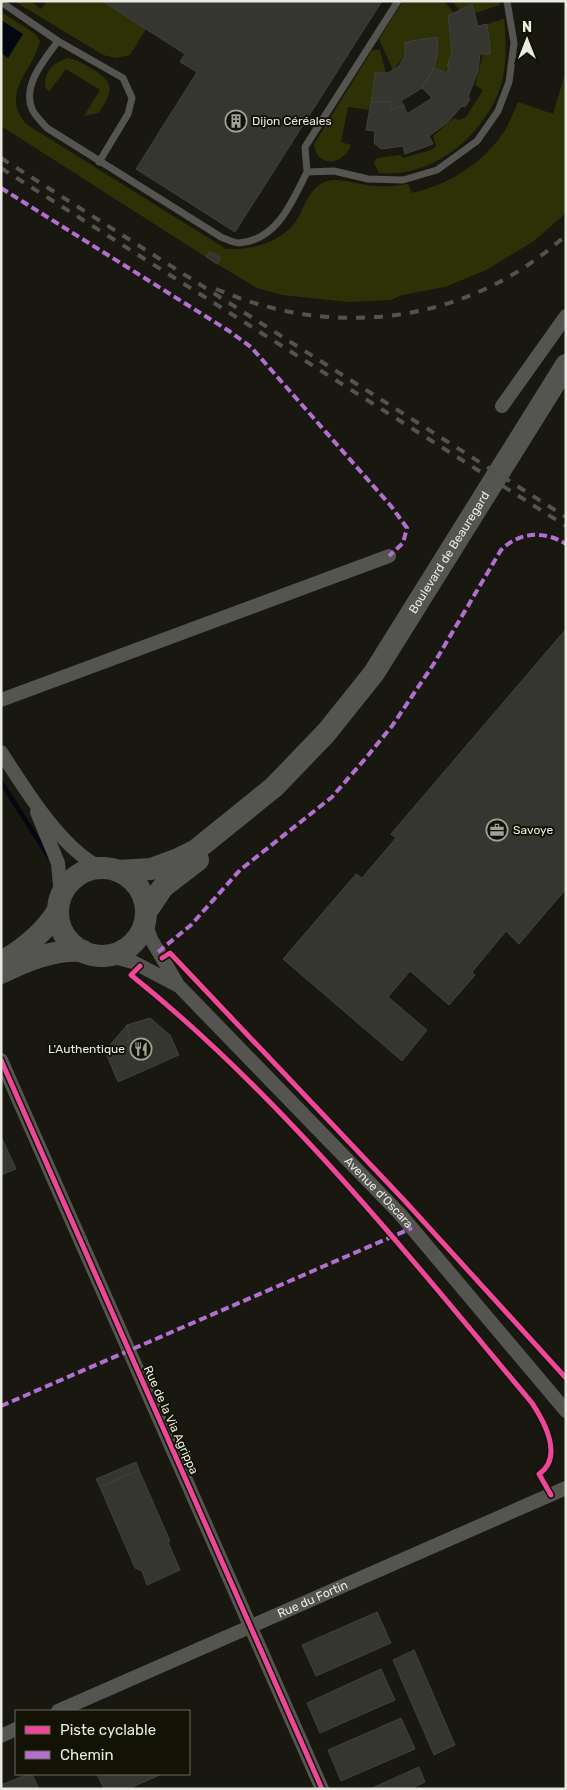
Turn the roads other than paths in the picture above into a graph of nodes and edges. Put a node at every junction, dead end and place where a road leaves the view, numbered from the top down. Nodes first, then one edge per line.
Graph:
1 (398, 1) edge
2 (507, 1) edge
3 (1, 2) edge
4 (58, 40) junction
5 (100, 162) junction
6 (307, 172) junction
7 (566, 316) edge
8 (566, 366) edge
9 (566, 381) edge
10 (502, 406) dead end
11 (508, 468) junction
12 (389, 556) dead end
13 (1, 700) edge
14 (330, 735) junction
15 (1, 752) edge
16 (30, 798) junction
17 (109, 870) junction
18 (60, 903) junction
19 (145, 917) junction
20 (83, 951) junction
21 (106, 955) junction
22 (1, 962) edge
23 (1, 973) edge
24 (178, 985) junction
25 (1, 1060) edge
26 (566, 1411) edge
27 (566, 1488) edge
28 (252, 1628) junction
29 (60, 1710) edge
30 (15, 1729) edge
31 (1, 1736) edge
32 (322, 1789) edge

1 - 6 lane
2 - 6 lane
3 - 4 lane
4 - 5 lane
4 - 5 lane
5 - 6 lane
7 - 10 street
8 - 11 main road, Boulevard de Beauregard
9 - 11 main road, Boulevard de Beauregard
11 - 14 main road, Boulevard de Beauregard
12 - 13 street
14 - 17 main road
14 - 19 main road
15 - 16 street
16 - 17 street
16 - 18 street
17 - 18 main road
17 - 19 main road
18 - 20 main road
18 - 22 main road
19 - 21 main road
19 - 24 street, Avenue d'Oscara
20 - 21 main road
20 - 23 main road
21 - 24 street, Avenue d'Oscara
24 - 26 street, Avenue d'Oscara
25 - 28 street, Rue de la Via Agrippa
27 - 28 street, Rue du Fortin
28 - 29 street, Rue du Fortin
28 - 32 street, Rue de la Via Agrippa
30 - 31 street

